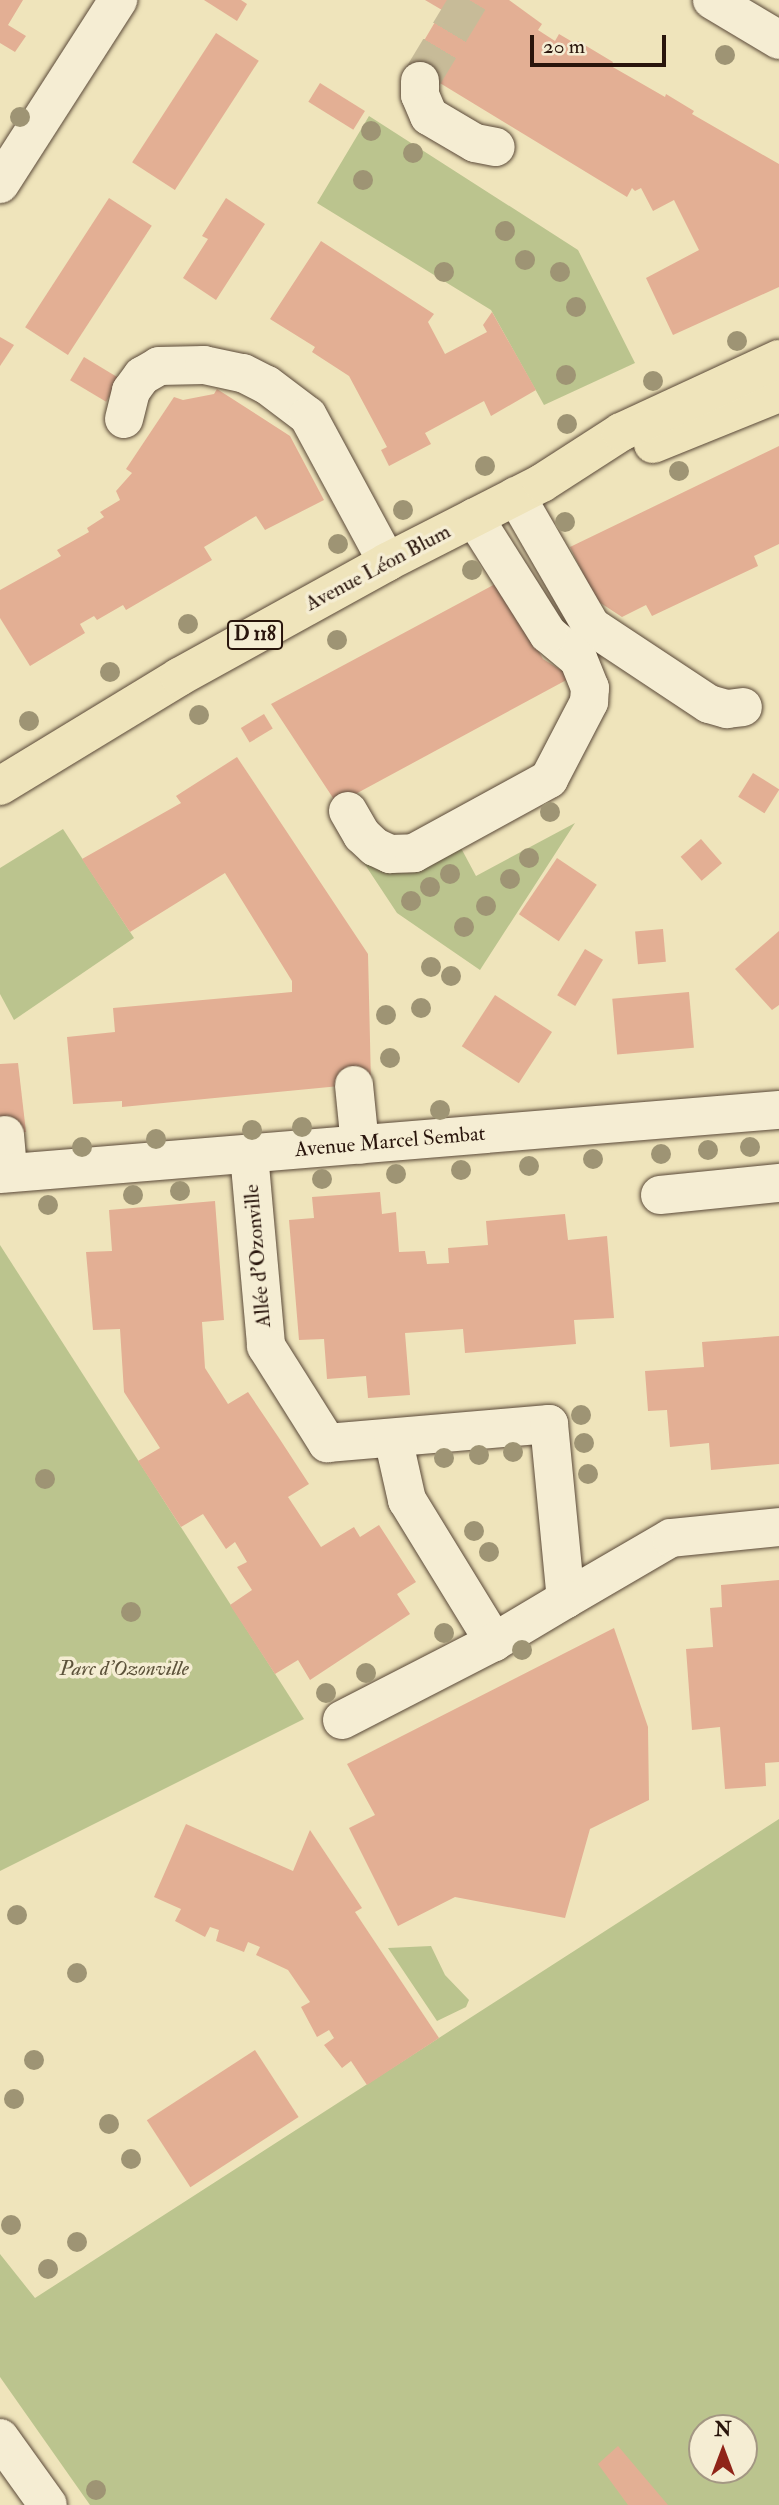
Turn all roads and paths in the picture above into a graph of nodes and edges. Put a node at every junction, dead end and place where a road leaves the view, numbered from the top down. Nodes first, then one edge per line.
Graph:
1 (118, 0) edge
2 (712, 0) edge
3 (779, 40) edge
4 (420, 81) dead end
5 (496, 147) dead end
6 (0, 184) edge
7 (779, 359) edge
8 (779, 393) edge
9 (124, 419) dead end
10 (529, 489) junction
11 (474, 517) junction
12 (387, 562) junction
13 (743, 707) dead end
14 (0, 786) edge
15 (348, 811) dead end
16 (354, 1085) dead end
17 (779, 1110) edge
18 (5, 1135) dead end
19 (360, 1145) junction
20 (249, 1154) junction
21 (4, 1174) edge
22 (779, 1184) edge
23 (660, 1195) dead end
24 (393, 1438) junction
25 (779, 1527) edge
26 (566, 1598) junction
27 (494, 1643) junction
28 (342, 1720) dead end
29 (0, 2438) edge
30 (48, 2505) edge

1 - 6 street
2 - 3 street
4 - 5 street
7 - 10 main road, Avenue Léon Blum / D 118
8 - 10 main road, Avenue Léon Blum / D 118
9 - 12 street
10 - 11 main road, Avenue Léon Blum / D 118
10 - 13 street
11 - 12 main road, Avenue Léon Blum / D 118
11 - 15 street
12 - 14 main road, Avenue Léon Blum / D 118
16 - 19 street
17 - 19 street, Avenue Marcel Sembat
18 - 21 street
19 - 20 street, Avenue Marcel Sembat
20 - 21 street, Avenue Marcel Sembat
20 - 24 street, Allée d'Ozonville
22 - 23 street
24 - 26 street, Allée d'Ozonville
24 - 27 street
25 - 26 street
26 - 27 street
27 - 28 street
29 - 30 street

